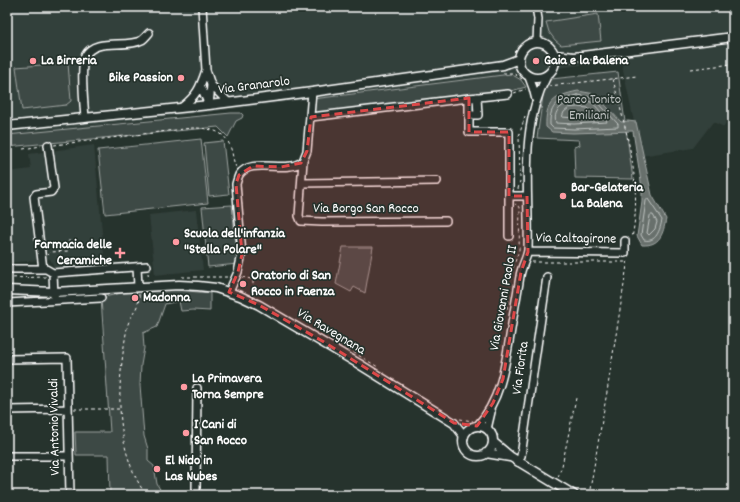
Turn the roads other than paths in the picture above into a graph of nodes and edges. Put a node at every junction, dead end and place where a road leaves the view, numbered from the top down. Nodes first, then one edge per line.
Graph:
1 (202, 7) edge
2 (536, 7) edge
3 (149, 33) dead end
4 (733, 37) edge
5 (537, 42) junction
6 (555, 54) junction
7 (516, 56) junction
8 (574, 57) junction
9 (555, 64) junction
10 (502, 66) junction
11 (206, 70) junction
12 (521, 70) junction
13 (547, 76) junction
14 (526, 78) junction
15 (212, 85) junction
16 (201, 87) junction
17 (312, 92) junction
18 (508, 94) road end
19 (477, 97) junction
20 (468, 98) junction
21 (228, 102) junction
22 (536, 102) junction
23 (209, 105) junction
24 (182, 107) junction
25 (469, 115) junction
26 (311, 117) junction
27 (84, 118) junction
28 (7, 126) edge
29 (48, 145) road end
30 (303, 161) junction
31 (437, 181) dead end
32 (302, 183) junction
33 (512, 196) junction
34 (527, 196) junction
35 (446, 221) dead end
36 (509, 236) dead end
37 (628, 241) road end
38 (528, 252) junction
39 (147, 266) dead end
40 (137, 267) junction
41 (43, 269) junction
42 (7, 270) edge
43 (50, 275) junction
44 (547, 277) dead end
45 (138, 287) junction
46 (7, 290) edge
47 (40, 292) junction
48 (229, 292) junction
49 (7, 294) edge
50 (54, 296) junction
51 (101, 298) dead end
52 (7, 303) edge
53 (7, 359) edge
54 (198, 388) dead end
55 (493, 403) junction
56 (68, 409) junction
57 (7, 410) edge
58 (456, 421) junction
59 (474, 424) junction
60 (488, 429) junction
61 (464, 436) junction
62 (493, 442) junction
63 (486, 453) junction
64 (7, 456) edge
65 (69, 456) junction
66 (515, 460) junction
67 (70, 495) edge
68 (198, 495) edge
69 (574, 495) edge

1 - 11 street
2 - 5 street
3 - 27 street
4 - 8 main road
5 - 6 main road
5 - 7 main road
6 - 8 main road
6 - 9 main road
7 - 10 main road
7 - 12 main road
8 - 9 main road
9 - 13 main road
10 - 12 main road
10 - 17 main road, Via Granarolo
11 - 15 street
11 - 16 street
12 - 14 main road
13 - 14 main road
13 - 22 street, Via Giovanni Paolo II
14 - 22 street, Via Giovanni Paolo II
15 - 21 street
15 - 23 street
16 - 23 street
16 - 24 street
17 - 21 main road, Via Granarolo
17 - 26 street, Via Borgo San Rocco
18 - 19 street
19 - 20 street
19 - 25 street
20 - 25 street
20 - 26 street
21 - 23 main road, Via Granarolo
22 - 34 street, Via Giovanni Paolo II
23 - 24 main road, Via Granarolo
24 - 27 main road, Via Granarolo
25 - 33 street, Via Giovanni Paolo II
26 - 30 street, Via Borgo San Rocco
27 - 28 main road, Via Granarolo
29 - 41 street
30 - 32 street, Via Borgo San Rocco
30 - 48 street
31 - 32 street, Via Borgo San Rocco
32 - 35 street, Via Borgo San Rocco
33 - 34 street
33 - 36 street, Via Giovanni Paolo II
34 - 38 street, Via Giovanni Paolo II
37 - 38 street, Via Caltagirone
38 - 55 street, Via Giovanni Paolo II
39 - 40 street
40 - 43 street
40 - 45 street
41 - 42 street
41 - 43 street
43 - 50 street
44 - 66 street, Via Fiorita
45 - 48 main road, Via Ravegnana
45 - 50 main road, Via Ravegnana
46 - 47 main road, Via Ravegnana
47 - 49 main road, Via Ravegnana
47 - 50 main road, Via Ravegnana
48 - 58 main road, Via Ravegnana
50 - 51 street, Via Ravegnana
50 - 52 street, Via Ravegnana
53 - 56 street, Via Antonio Vivaldi
54 - 68 street
55 - 59 street, Via Giovanni Paolo II
55 - 60 street, Via Giovanni Paolo II
56 - 57 street
56 - 65 street, Via Antonio Vivaldi
58 - 59 main road, Via Ravegnana
58 - 61 main road, Via Ravegnana
59 - 60 main road, Via Ravegnana
59 - 61 main road
60 - 62 main road, Via Ravegnana
61 - 63 main road, Via Ravegnana
62 - 63 main road
62 - 66 main road, Via Ravegnana
63 - 66 main road, Via Ravegnana
64 - 65 street
65 - 67 street, Via Antonio Vivaldi
66 - 69 main road, Via Ravegnana

